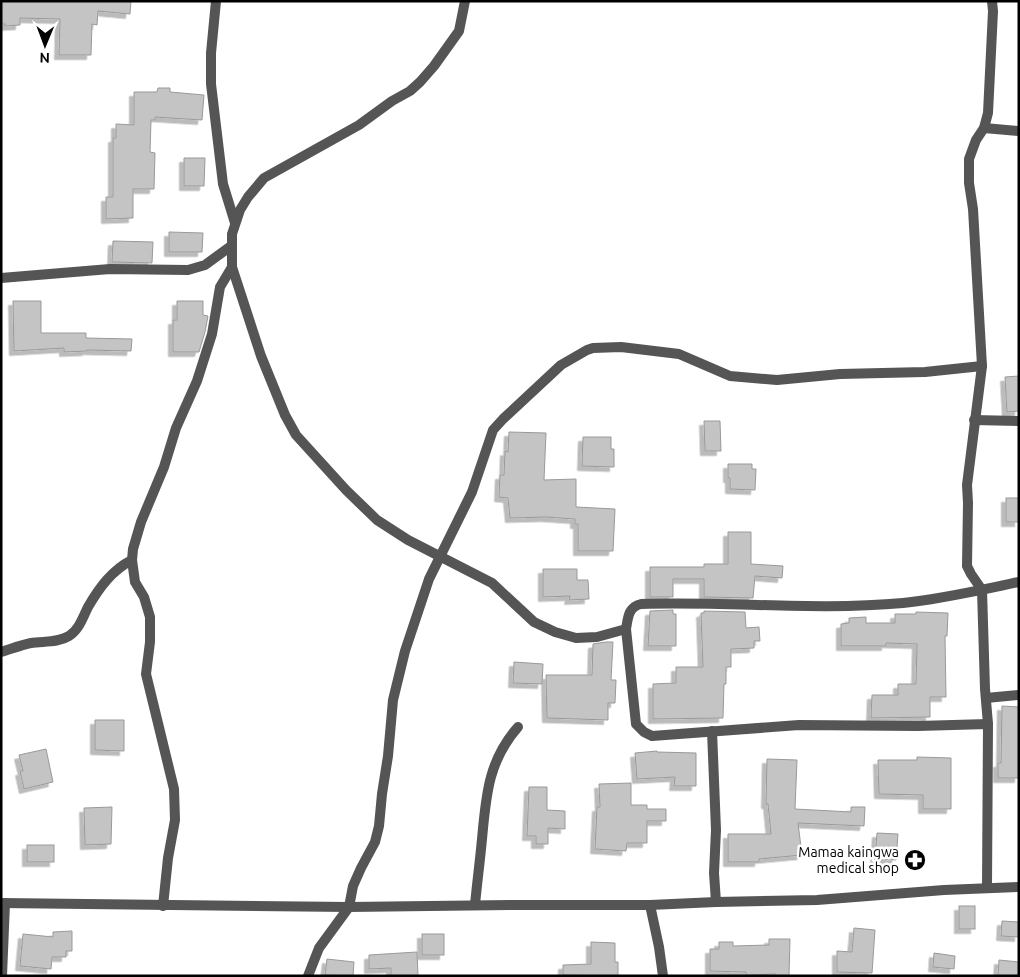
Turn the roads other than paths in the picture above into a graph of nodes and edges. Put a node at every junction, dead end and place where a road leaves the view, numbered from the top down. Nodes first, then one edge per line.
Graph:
1 (216, 1) edge
2 (465, 1) edge
3 (992, 1) edge
4 (984, 128) junction
5 (1019, 131) edge
6 (235, 223) junction
7 (231, 246) junction
8 (232, 267) junction
9 (1, 278) edge
10 (982, 366) junction
11 (974, 420) junction
12 (1019, 421) edge
13 (441, 558) junction
14 (132, 560) junction
15 (1019, 582) edge
16 (982, 590) junction
17 (626, 629) junction
18 (1, 652) edge
19 (1019, 695) edge
20 (986, 698) junction
21 (988, 724) junction
22 (518, 727) dead end
23 (712, 731) junction
24 (1019, 887) edge
25 (987, 888) junction
26 (716, 902) junction
27 (3, 903) edge
28 (474, 905) junction
29 (163, 906) junction
30 (650, 906) junction
31 (349, 907) junction
32 (2, 976) edge
33 (308, 976) edge
34 (663, 976) edge

1 - 6 street
2 - 6 street
3 - 4 street
4 - 5 street
4 - 10 street
6 - 7 street
7 - 8 street
7 - 9 street
8 - 13 street
8 - 14 street
10 - 11 street
10 - 13 street
11 - 12 street
11 - 16 street
13 - 17 street
13 - 31 street
14 - 18 street
14 - 29 street
15 - 16 street
16 - 17 street
16 - 20 street
17 - 23 street
19 - 20 street
20 - 21 street
21 - 23 street
21 - 25 street
22 - 28 street
23 - 26 street
24 - 25 street
25 - 26 street
26 - 30 street
27 - 29 street
27 - 32 street
28 - 30 street
28 - 31 street
29 - 31 street
30 - 34 street
31 - 33 street

